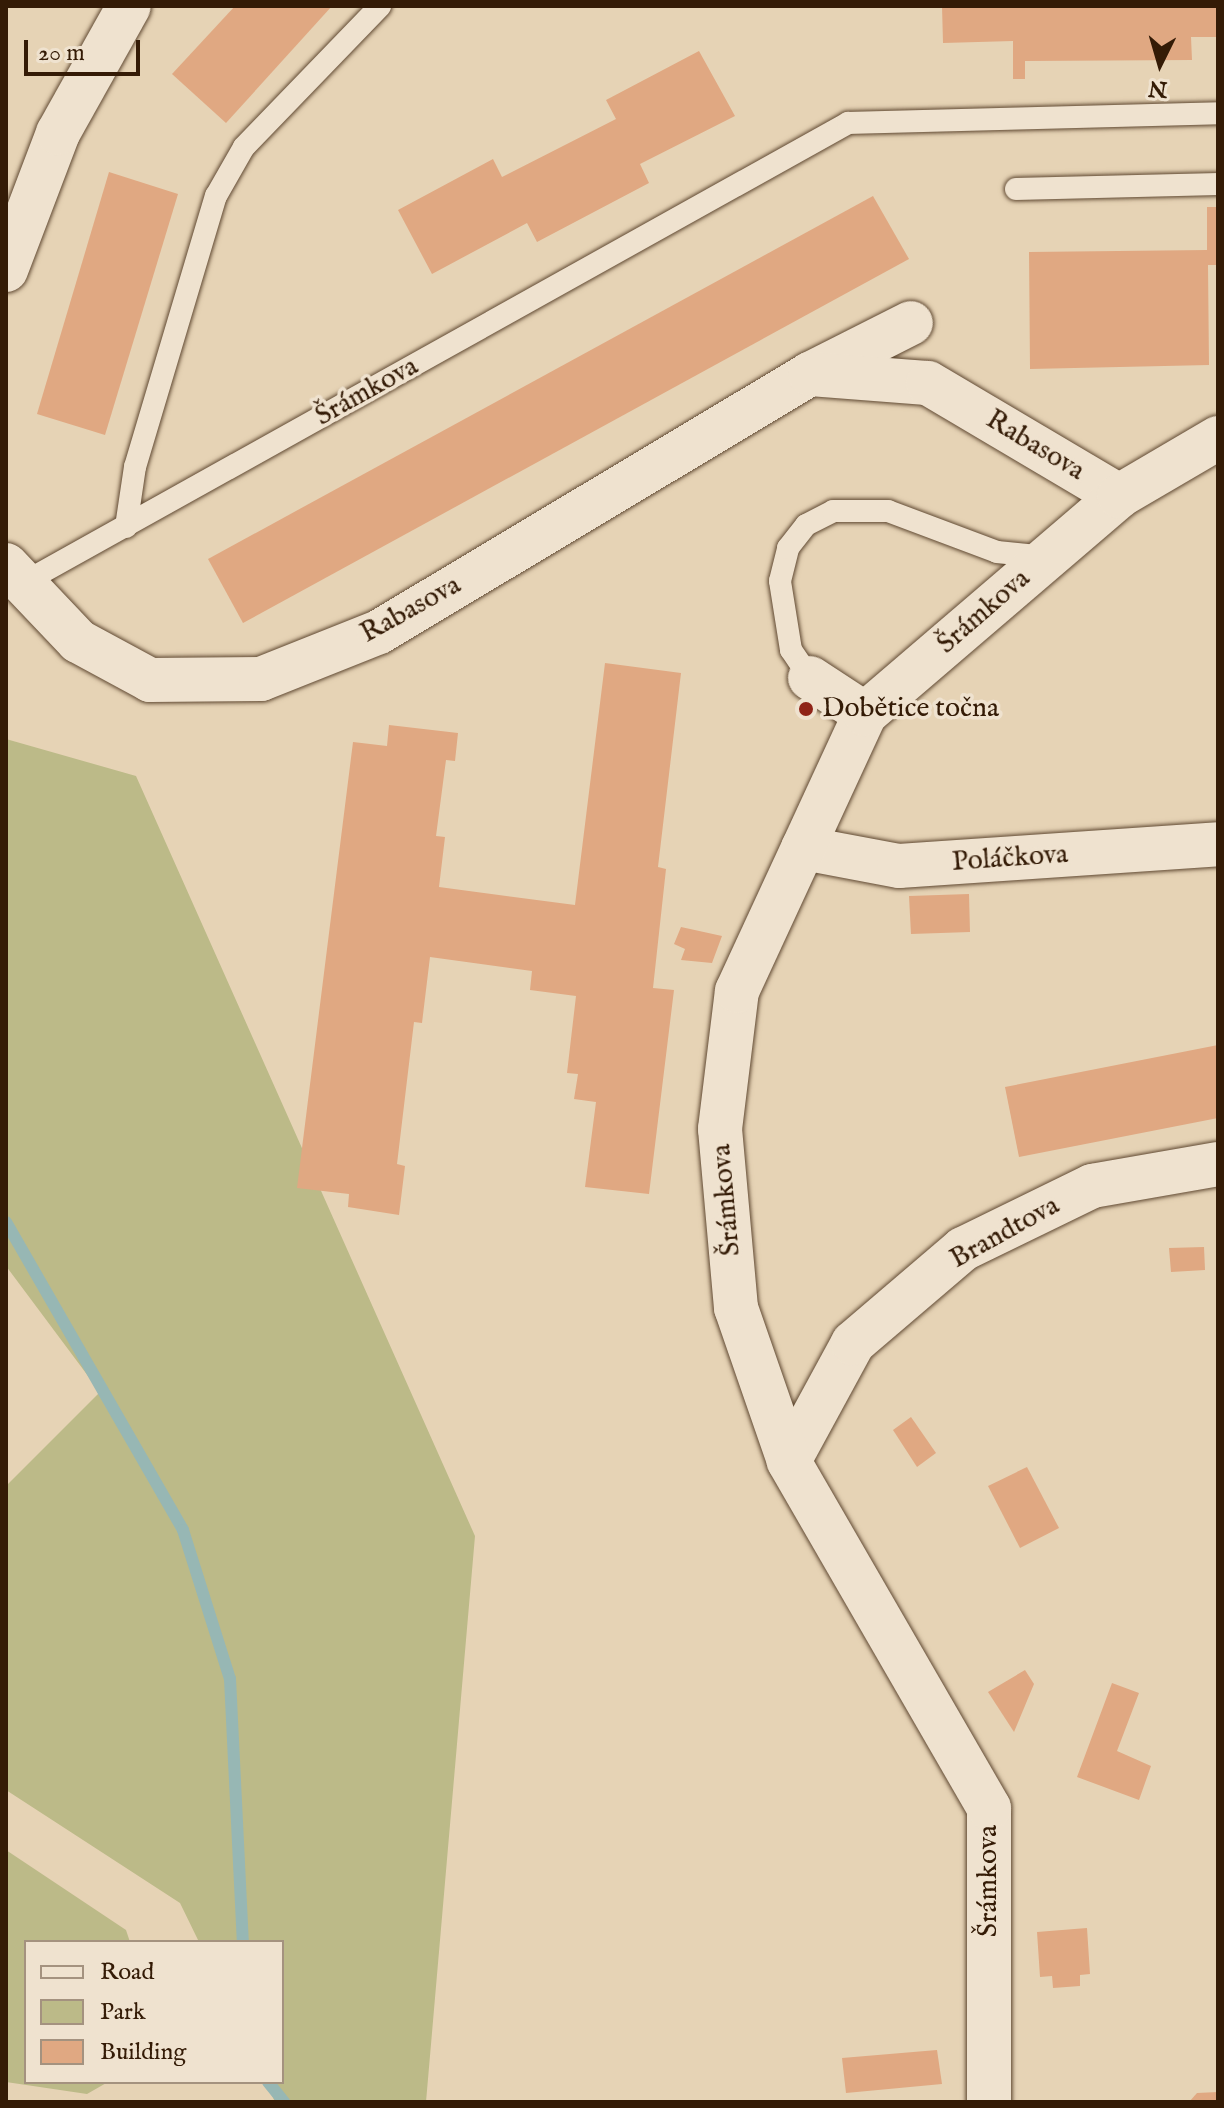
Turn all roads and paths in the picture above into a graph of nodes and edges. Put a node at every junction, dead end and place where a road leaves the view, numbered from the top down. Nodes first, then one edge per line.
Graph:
1 (129, 6) edge
2 (380, 6) edge
3 (1218, 113) edge
4 (1218, 184) edge
5 (1016, 189) dead end
6 (6, 270) edge
7 (911, 323) dead end
8 (810, 374) junction
9 (1218, 438) edge
10 (1119, 496) junction
11 (126, 527) junction
12 (1048, 557) junction
13 (15, 574) edge
14 (810, 678) joint
15 (865, 714) junction
16 (1218, 844) edge
17 (803, 848) junction
18 (1218, 1164) edge
19 (789, 1461) junction
20 (989, 2102) edge

1 - 6 street
2 - 11 lane
3 - 11 lane, Šrámkova
4 - 5 lane
7 - 8 street, Rabasova
8 - 10 street, Rabasova
8 - 13 street, Rabasova
9 - 10 street, Šrámkova
10 - 12 street, Šrámkova
11 - 13 lane, Šrámkova
12 - 14 lane
12 - 15 street, Šrámkova
14 - 15 street
15 - 17 street, Šrámkova
16 - 17 street, Poláčkova
17 - 19 street, Šrámkova
18 - 19 street, Brandtova
19 - 20 street, Šrámkova

